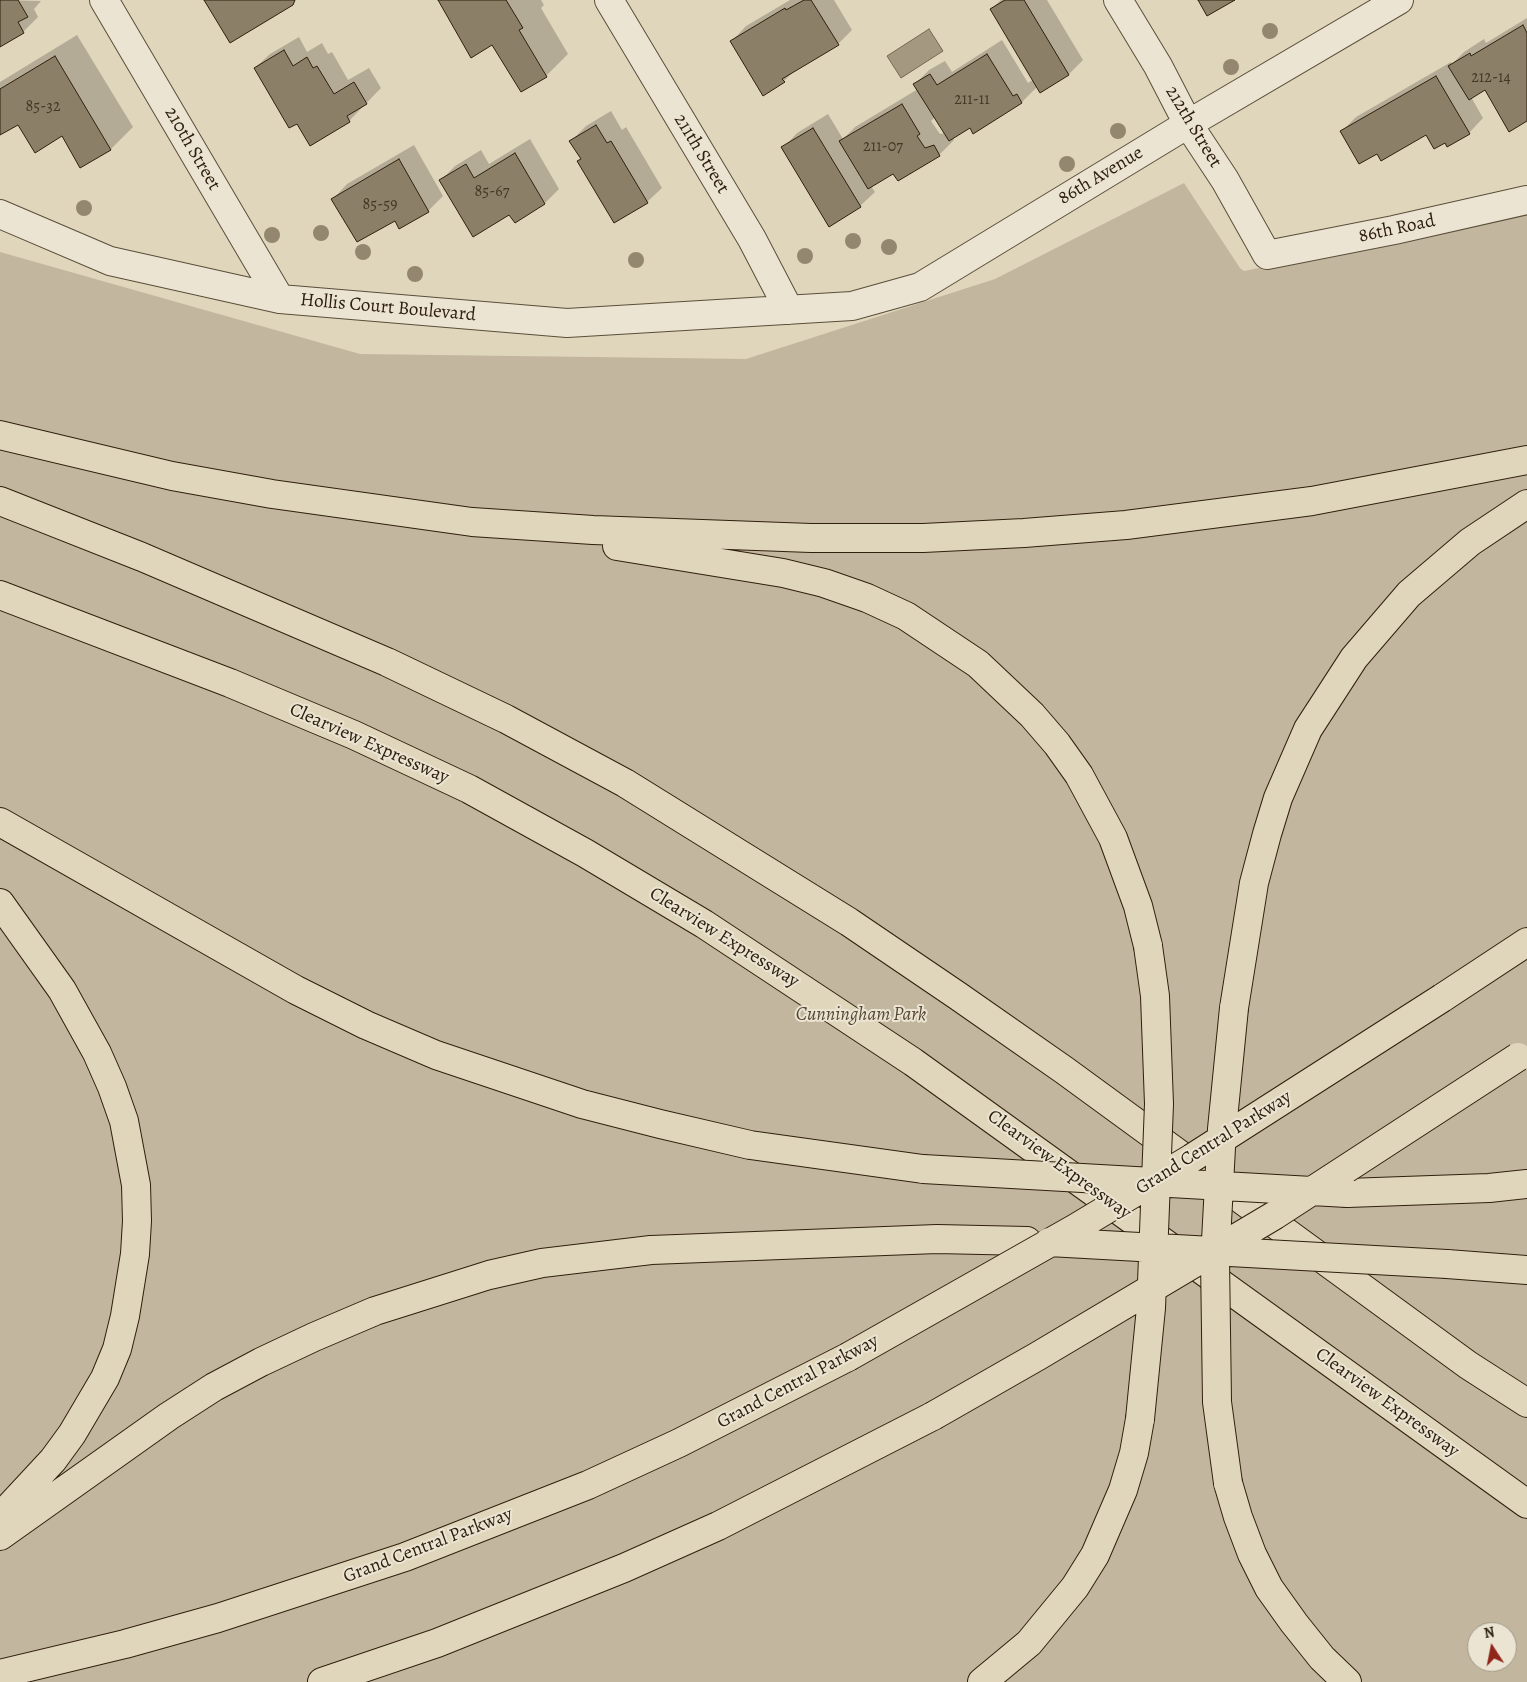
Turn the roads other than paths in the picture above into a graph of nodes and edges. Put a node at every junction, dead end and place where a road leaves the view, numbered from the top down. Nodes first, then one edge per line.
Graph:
1 (104, 0) edge
2 (609, 0) edge
3 (1118, 0) edge
4 (1399, 0) edge
5 (1188, 124) junction
6 (1527, 200) edge
7 (0, 214) edge
8 (1267, 256) joint
9 (280, 299) junction
10 (789, 310) junction
11 (0, 435) edge
12 (1527, 460) edge
13 (0, 501) edge
14 (1527, 504) edge
15 (472, 522) junction
16 (0, 595) edge
17 (0, 822) edge
18 (0, 903) edge
19 (1527, 942) edge
20 (1523, 1054) edge
21 (1527, 1184) edge
22 (1527, 1270) edge
23 (1527, 1403) edge
24 (1527, 1504) edge
25 (0, 1516) edge
26 (0, 1536) edge
27 (0, 1674) edge
28 (322, 1682) edge
29 (982, 1682) edge
30 (1347, 1682) edge

1 - 9 street, 210th Street
2 - 10 street, 211th Street
3 - 5 street, 212th Street
4 - 5 street, 86th Avenue
5 - 8 street, 212th Street
5 - 10 street, 86th Avenue
6 - 8 street, 86th Road
7 - 9 street, Hollis Court Boulevard
9 - 10 street, Hollis Court Boulevard
11 - 15 highway
12 - 15 highway
13 - 23 highway
14 - 30 highway, bridge
15 - 29 highway, bridge
16 - 24 highway, Clearview Expressway
17 - 21 highway, bridge
18 - 25 highway
19 - 27 highway, Grand Central Parkway, bridge
20 - 28 highway, bridge
22 - 26 highway, bridge

